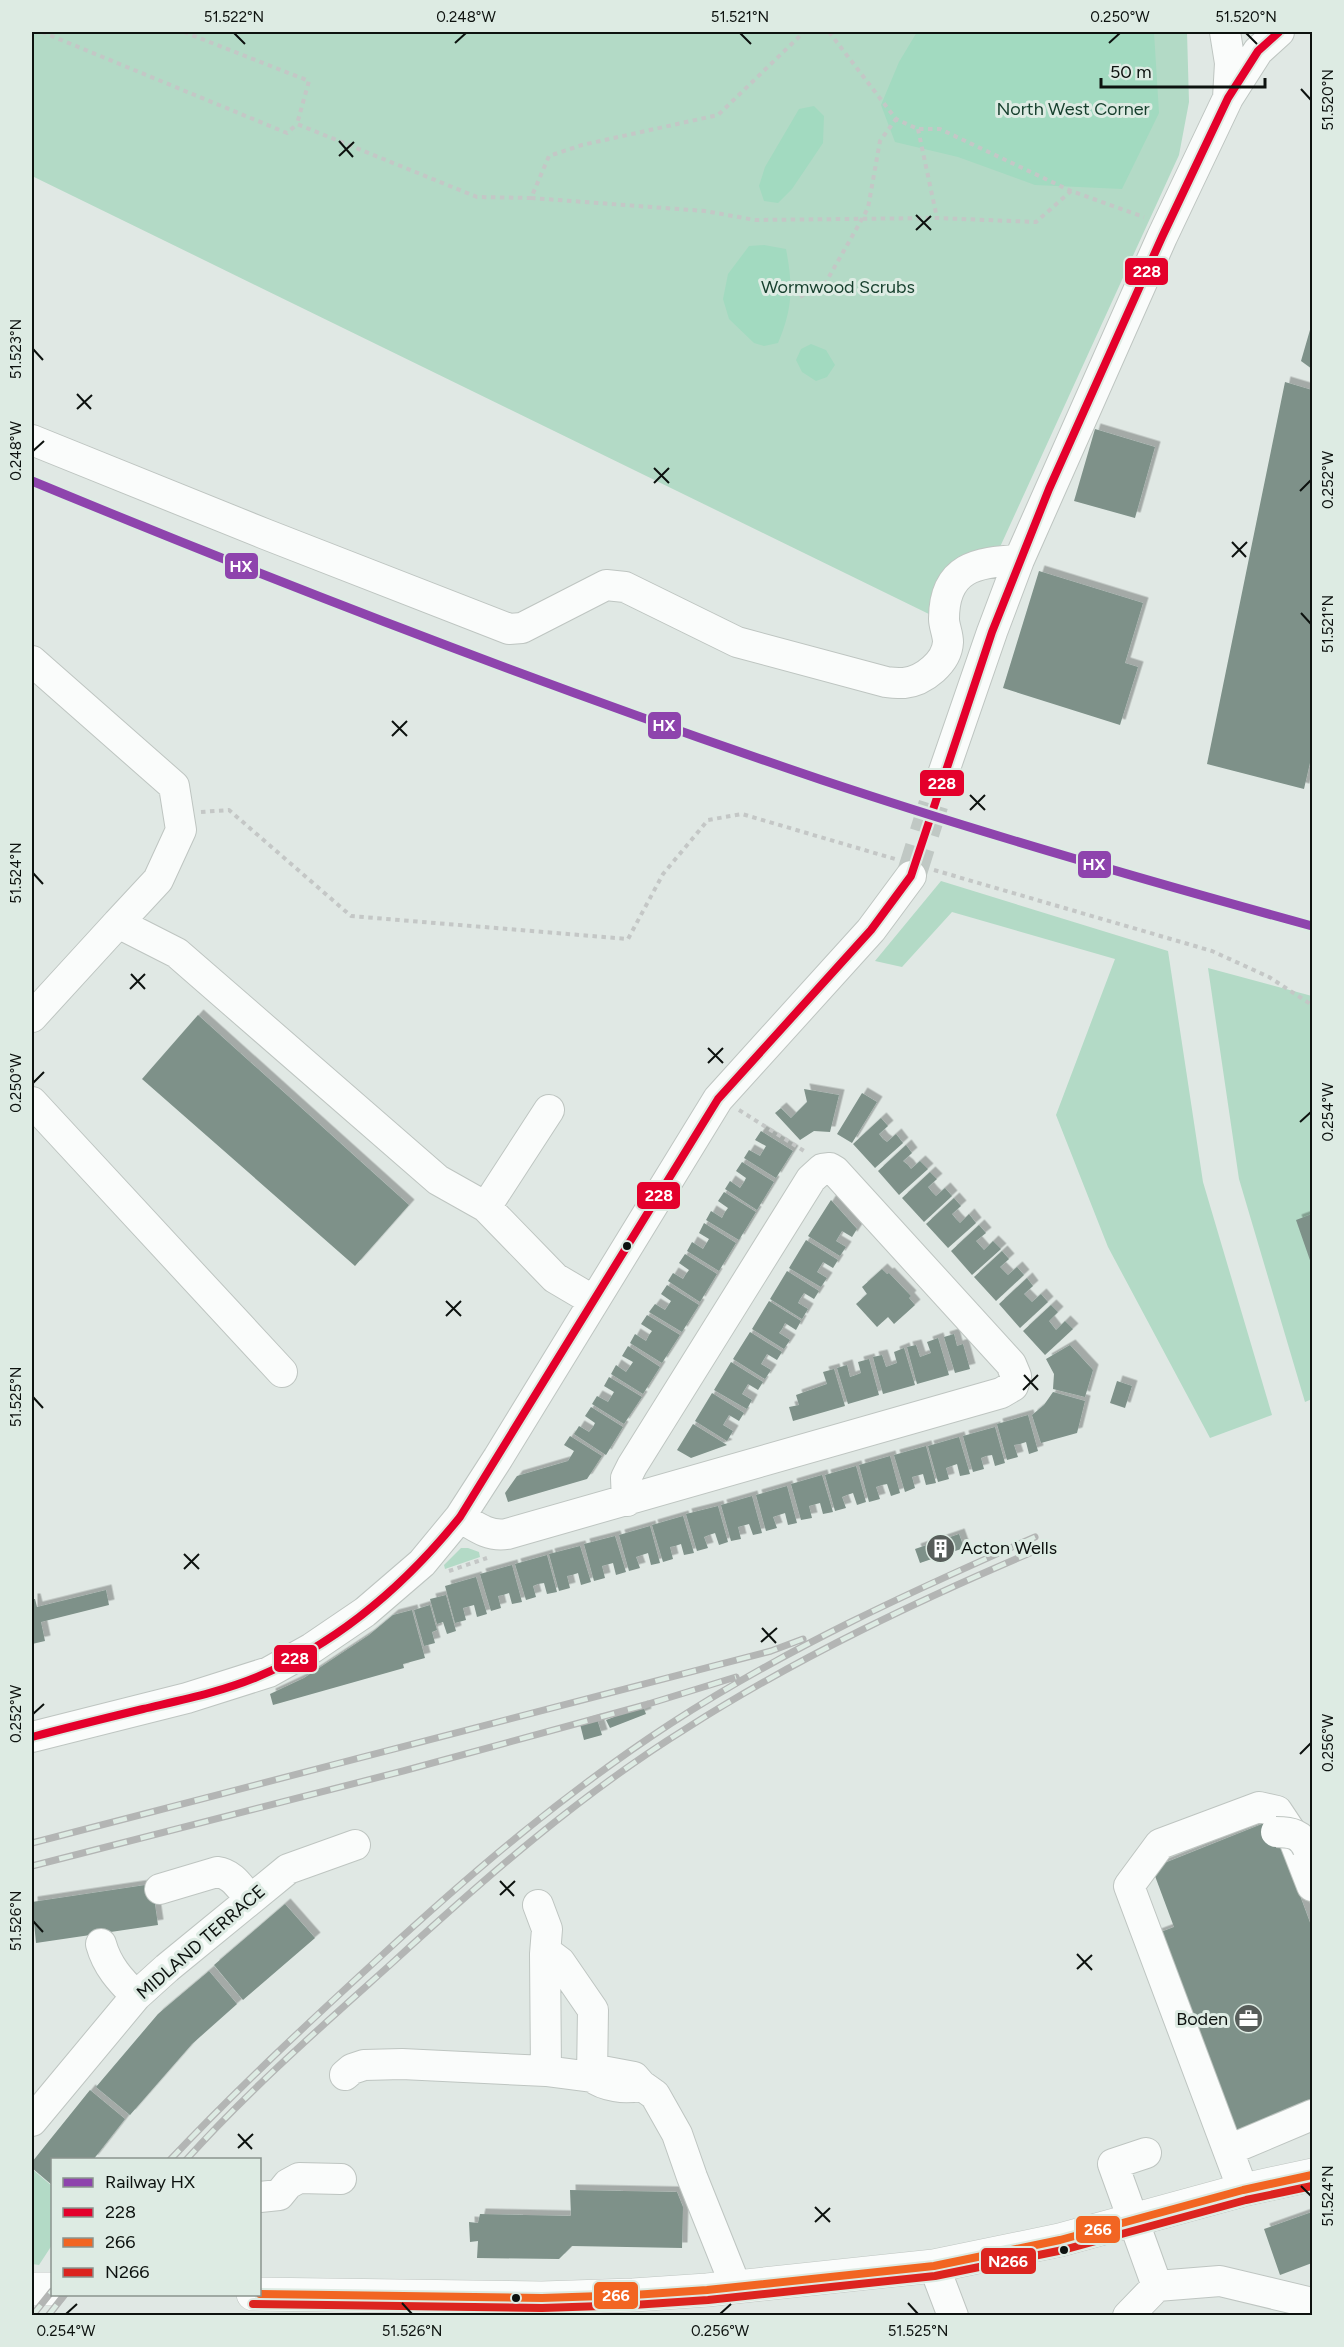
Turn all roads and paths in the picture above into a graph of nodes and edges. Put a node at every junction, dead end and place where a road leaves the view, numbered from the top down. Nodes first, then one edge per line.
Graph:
1 (42, 32) edge
2 (184, 32) edge
3 (804, 32) edge
4 (829, 32) edge
5 (1225, 32) edge
6 (1279, 32) edge
7 (1228, 98) junction
8 (896, 119) junction
9 (297, 124) junction
10 (918, 129) junction
11 (1071, 191) junction
12 (531, 198) junction
13 (937, 218) junction
14 (862, 219) junction
15 (1166, 228) junction
16 (800, 297) dead end
17 (32, 440) edge
18 (1019, 560) junction
19 (32, 660) edge
20 (942, 777) tunnel mouth
21 (178, 814) junction
22 (914, 868) junction
23 (118, 923) junction
24 (1312, 1005) edge
25 (32, 1017) edge
26 (32, 1102) edge
27 (735, 1107) dead end
28 (549, 1110) dead end
29 (807, 1153) dead end
30 (486, 1207) junction
31 (594, 1301) junction
32 (282, 1372) dead end
33 (627, 1501) junction
34 (460, 1517) junction
35 (490, 1557) dead end
36 (447, 1572) dead end
37 (32, 1737) edge
38 (1297, 1843) edge
39 (355, 1845) dead end
40 (1312, 1886) edge
41 (160, 1889) dead end
42 (250, 1899) junction
43 (538, 1905) dead end
44 (101, 1944) dead end
45 (545, 1954) junction
46 (136, 1996) junction
47 (546, 2071) junction
48 (345, 2075) dead end
49 (592, 2077) junction
50 (1312, 2115) edge
51 (32, 2121) edge
52 (1229, 2150) junction
53 (1146, 2153) dead end
54 (1312, 2175) edge
55 (341, 2179) dead end
56 (1243, 2190) junction
57 (261, 2197) edge
58 (1132, 2222) junction
59 (934, 2266) junction
60 (736, 2286) junction
61 (1156, 2286) junction
62 (32, 2289) edge
63 (51, 2289) edge
64 (258, 2296) edge
65 (1312, 2303) edge
66 (312, 2306) edge
67 (595, 2306) edge
68 (953, 2316) edge
69 (1128, 2316) edge

1 - 9 path
2 - 9 path
3 - 12 path
4 - 8 path
5 - 7 street
6 - 7 street
7 - 15 street
8 - 10 path
8 - 14 path
9 - 12 path
10 - 11 path
10 - 13 path
11 - 13 path
11 - 15 path
12 - 14 path
13 - 14 path
14 - 16 path
15 - 18 street
17 - 18 street
18 - 20 street
19 - 21 street
21 - 22 path
21 - 23 street
22 - 24 path
22 - 31 street
23 - 25 street
23 - 30 street
26 - 32 street
27 - 29 path
28 - 30 street
30 - 31 street
31 - 34 street
33 - 33 street
33 - 34 street
34 - 37 street
35 - 36 path
38 - 40 street
38 - 52 street
39 - 42 street, MIDLAND TERRACE
41 - 42 street
42 - 46 street, MIDLAND TERRACE
43 - 45 street
44 - 46 street
45 - 47 street
45 - 49 street
46 - 51 street, MIDLAND TERRACE
47 - 48 street
47 - 49 street
49 - 60 street
50 - 52 street
52 - 56 street
53 - 58 street
54 - 56 main road
55 - 57 street
56 - 58 main road
58 - 59 main road
58 - 61 street
59 - 60 main road
59 - 68 street
60 - 67 main road
61 - 65 street
61 - 69 street
62 - 63 main road
64 - 66 main road
66 - 67 main road

